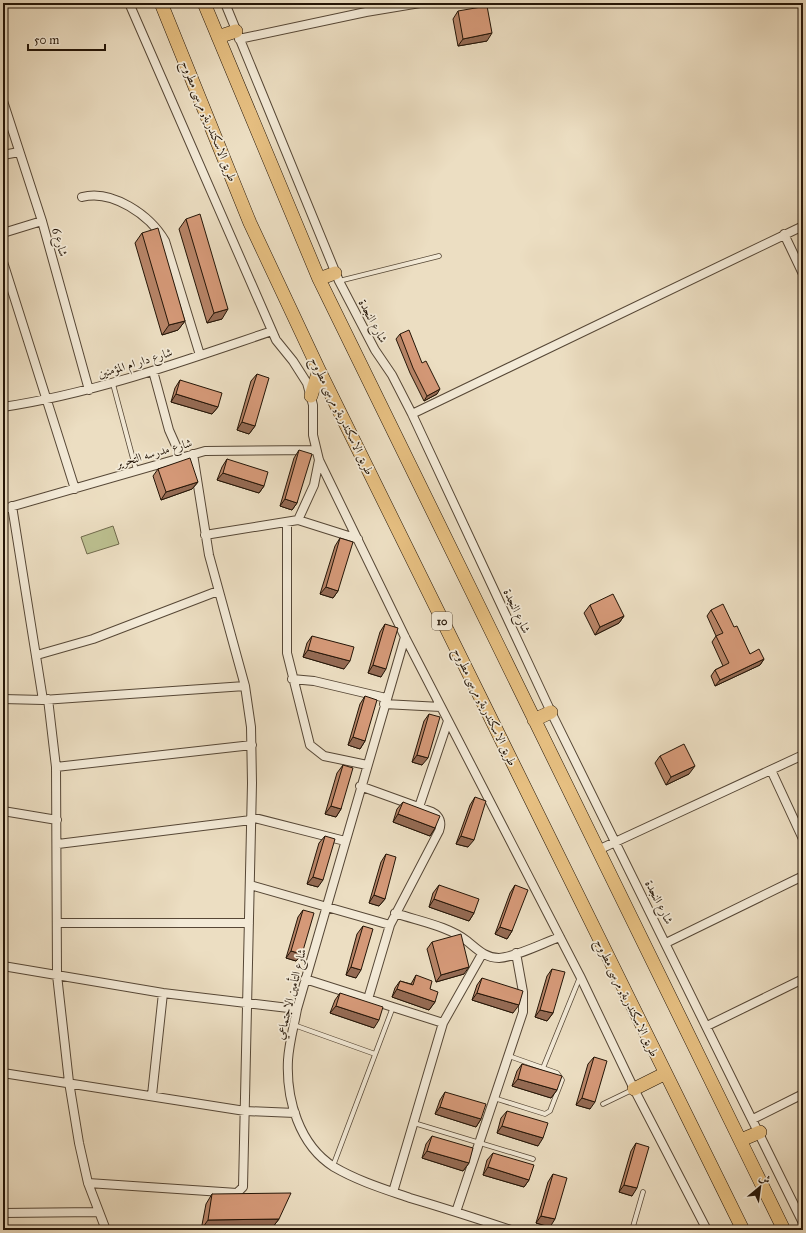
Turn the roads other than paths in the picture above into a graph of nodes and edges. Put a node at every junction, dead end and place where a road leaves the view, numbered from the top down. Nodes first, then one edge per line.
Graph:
1 (129, 3) edge
2 (161, 3) edge
3 (204, 3) edge
4 (225, 3) edge
5 (420, 3) edge
6 (238, 35) junction
7 (218, 37) junction
8 (3, 101) edge
9 (19, 152) junction
10 (3, 155) edge
11 (82, 197) dead end
12 (42, 221) junction
13 (803, 226) edge
14 (3, 233) edge
15 (784, 234) junction
16 (438, 256) dead end
17 (3, 262) edge
18 (803, 274) edge
19 (337, 277) junction
20 (319, 279) junction
21 (272, 332) junction
22 (200, 355) junction
23 (319, 370) junction
24 (153, 371) junction
25 (113, 384) junction
26 (89, 390) junction
27 (311, 396) junction
28 (46, 401) junction
29 (3, 406) edge
30 (412, 414) junction
31 (316, 450) junction
32 (193, 454) junction
33 (181, 457) junction
34 (319, 460) junction
35 (136, 470) junction
36 (75, 489) junction
37 (12, 506) junction
38 (3, 509) edge
39 (298, 520) junction
40 (287, 522) junction
41 (205, 535) junction
42 (358, 539) junction
43 (218, 591) junction
44 (405, 637) junction
45 (37, 656) junction
46 (292, 679) junction
47 (245, 686) junction
48 (3, 699) edge
49 (46, 700) junction
50 (385, 701) junction
51 (441, 707) junction
52 (551, 712) junction
53 (534, 720) junction
54 (448, 721) junction
55 (252, 745) junction
56 (803, 755) edge
57 (367, 765) junction
58 (56, 767) junction
59 (771, 770) junction
60 (360, 786) junction
61 (419, 807) junction
62 (3, 811) edge
63 (251, 819) junction
64 (57, 820) junction
65 (803, 839) edge
66 (345, 841) junction
67 (616, 842) junction
68 (58, 844) junction
69 (598, 850) junction
70 (803, 876) edge
71 (250, 885) junction
72 (326, 907) junction
73 (395, 913) junction
74 (57, 923) junction
75 (249, 923) junction
76 (390, 925) junction
77 (560, 937) junction
78 (666, 943) junction
79 (516, 953) junction
80 (482, 954) junction
81 (3, 966) edge
82 (57, 975) junction
83 (580, 976) junction
84 (305, 979) junction
85 (803, 979) edge
86 (163, 993) junction
87 (368, 999) junction
88 (247, 1004) junction
89 (393, 1007) junction
90 (297, 1009) junction
91 (443, 1023) junction
92 (294, 1025) junction
93 (707, 1026) junction
94 (375, 1054) junction
95 (509, 1056) junction
96 (543, 1068) junction
97 (3, 1073) edge
98 (664, 1074) junction
99 (69, 1082) junction
100 (634, 1089) junction
101 (803, 1094) edge
102 (152, 1095) junction
103 (494, 1098) junction
104 (603, 1104) dead end
105 (245, 1111) junction
106 (295, 1112) junction
107 (753, 1119) junction
108 (414, 1123) junction
109 (760, 1132) junction
110 (741, 1140) junction
111 (479, 1143) junction
112 (533, 1159) dead end
113 (333, 1166) junction
114 (88, 1183) junction
115 (393, 1192) junction
116 (643, 1192) dead end
117 (99, 1212) junction
118 (456, 1212) junction
119 (3, 1214) edge
120 (803, 1223) edge
121 (106, 1230) edge
122 (511, 1230) edge
123 (632, 1230) edge
124 (707, 1230) edge
125 (743, 1230) edge
126 (784, 1230) edge

1 - 21 street
2 - 23 main road, طريق الاسكندرية, مرسى مطروح / 10
3 - 7 main road
4 - 6 street, شارع النجدة
5 - 6 street
6 - 7 main road
6 - 19 street, شارع النجدة
7 - 20 main road
8 - 9 street, شارع 6
9 - 10 street
9 - 12 street, شارع 6
11 - 22 street
12 - 14 street
12 - 26 street, شارع 6
13 - 15 street
15 - 18 street
15 - 30 street
16 - 19 lane
17 - 28 street
19 - 20 main road
19 - 30 street, شارع النجدة
20 - 53 main road
21 - 22 street, شارع دار ام المؤمنين
21 - 27 street
22 - 24 street, شارع دار ام المؤمنين
23 - 27 main road
23 - 98 main road, طريق الاسكندرية, مرسى مطروح / 10
24 - 25 street, شارع دار ام المؤمنين
24 - 33 street
25 - 26 street, شارع دار ام المؤمنين
25 - 35 lane
26 - 28 street, شارع دار ام المؤمنين
27 - 31 street
28 - 29 street, شارع دار ام المؤمنين
28 - 36 street
30 - 52 street, شارع النجدة
31 - 32 street, شارع مدرسه التحرير
31 - 34 street
32 - 33 street, شارع مدرسه التحرير
32 - 41 street
33 - 35 street, شارع مدرسه التحرير
34 - 39 street
34 - 42 street
35 - 36 street, شارع مدرسه التحرير
36 - 37 street, شارع مدرسه التحرير
37 - 38 street, شارع مدرسه التحرير
37 - 45 street
39 - 40 street
39 - 42 street
40 - 41 street
40 - 46 street
41 - 43 street
42 - 44 street
43 - 45 street
43 - 47 street
44 - 50 street, شارع التأمين الاجتماعي
44 - 51 street
45 - 49 street
46 - 50 street
46 - 57 street
47 - 49 street
47 - 55 street
48 - 49 street
49 - 58 street
50 - 51 street
50 - 57 street, شارع التأمين الاجتماعي
51 - 54 street
52 - 53 main road
52 - 67 street, شارع النجدة
53 - 69 main road
54 - 61 street
54 - 77 street
55 - 58 street
55 - 63 street
56 - 59 street
57 - 60 street, شارع التأمين الاجتماعي
58 - 64 street
59 - 65 street
59 - 67 street
60 - 61 street
60 - 66 street, شارع التأمين الاجتماعي
61 - 73 street
62 - 64 street
63 - 66 street
63 - 68 street
63 - 71 street
64 - 68 street
66 - 72 street, شارع التأمين الاجتماعي
67 - 69 street
67 - 78 street, شارع النجدة
68 - 74 street
69 - 110 main road
70 - 78 street
71 - 72 street
71 - 75 street
72 - 76 street
72 - 84 street, شارع التأمين الاجتماعي
73 - 76 street
73 - 80 street
74 - 75 street
74 - 82 street
75 - 88 street
76 - 87 street
77 - 79 street
77 - 83 street
78 - 93 street, شارع النجدة
79 - 80 street
79 - 95 street
80 - 91 street
81 - 82 street
82 - 86 street
82 - 99 street
83 - 96 lane
83 - 100 street
84 - 87 street
84 - 90 street, شارع التأمين الاجتماعي
85 - 93 street
86 - 88 street
86 - 102 street
87 - 89 street
88 - 90 street
88 - 105 street
89 - 91 street
89 - 94 lane
90 - 92 street, شارع التأمين الاجتماعي
91 - 108 street
92 - 94 lane
92 - 106 street, شارع التأمين الاجتماعي
93 - 107 street, شارع النجدة
94 - 113 lane
95 - 96 lane
95 - 103 street
96 - 103 lane
97 - 99 street
98 - 100 main road
98 - 125 main road, طريق الاسكندرية, مرسى مطروح / 10
99 - 102 street
99 - 114 street
100 - 104 lane
100 - 124 street
101 - 107 street
102 - 105 street
103 - 111 street
105 - 106 street
105 - 114 street
106 - 113 street, شارع التأمين الاجتماعي
107 - 109 street, شارع النجدة
108 - 111 lane
108 - 115 street
109 - 110 main road
109 - 120 street, شارع النجدة
110 - 126 main road
111 - 112 lane
111 - 118 street
113 - 115 street, شارع التأمين الاجتماعي
114 - 117 street
115 - 118 street, شارع التأمين الاجتماعي
116 - 123 lane
117 - 119 street
117 - 121 street
118 - 122 street, شارع التأمين الاجتماعي

